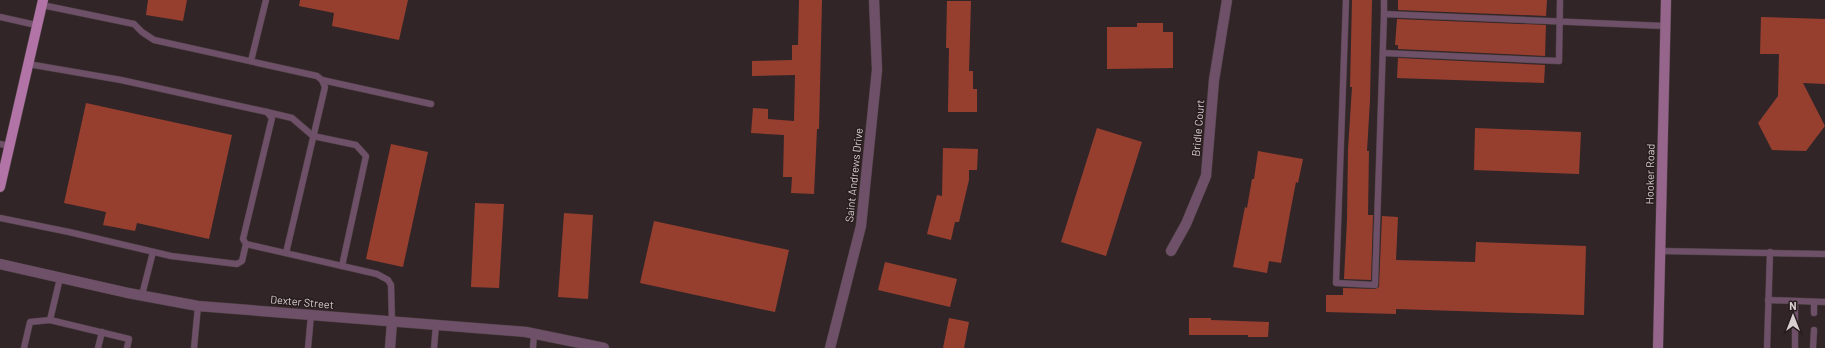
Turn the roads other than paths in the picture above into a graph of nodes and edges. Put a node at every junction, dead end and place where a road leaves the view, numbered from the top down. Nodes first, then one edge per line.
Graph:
1 (266, 0) edge
2 (874, 0) edge
3 (1227, 0) edge
4 (1346, 0) edge
5 (1384, 0) edge
6 (1560, 0) edge
7 (1666, 0) edge
8 (42, 2) edge
9 (1384, 14) junction
10 (0, 17) edge
11 (1560, 22) junction
12 (36, 26) junction
13 (1665, 26) junction
14 (1383, 53) junction
15 (251, 61) junction
16 (28, 64) junction
17 (322, 80) junction
18 (431, 104) dead end
19 (267, 112) junction
20 (313, 136) junction
21 (5, 145) edge
22 (0, 184) edge
23 (0, 218) edge
24 (246, 244) junction
25 (1171, 251) dead end
26 (1661, 251) junction
27 (153, 252) junction
28 (1770, 252) junction
29 (286, 253) junction
30 (1825, 254) edge
31 (0, 264) edge
32 (342, 266) junction
33 (60, 278) junction
34 (142, 295) junction
35 (1768, 300) junction
36 (1795, 301) junction
37 (1814, 302) junction
38 (1825, 302) edge
39 (198, 306) junction
40 (1814, 313) dead end
41 (311, 315) junction
42 (50, 320) junction
43 (392, 322) junction
44 (436, 325) junction
45 (1814, 330) dead end
46 (102, 332) junction
47 (534, 334) junction
48 (586, 346) edge
49 (24, 348) edge
50 (98, 348) edge
51 (127, 348) edge
52 (194, 348) edge
53 (308, 348) edge
54 (390, 348) edge
55 (434, 348) edge
56 (533, 348) edge
57 (604, 348) edge
58 (830, 348) edge
59 (1658, 348) edge
60 (1767, 348) edge
61 (1795, 348) edge
62 (1813, 348) edge

1 - 15 lane
2 - 58 street, Saint Andrews Drive
3 - 25 street, Bridle Court
4 - 14 lane
5 - 9 lane
6 - 11 lane
7 - 13 main road, Hooker Road
8 - 12 main road
8 - 15 lane
9 - 11 lane
9 - 14 lane
10 - 12 lane
11 - 13 lane
11 - 14 lane
12 - 16 main road
13 - 26 main road, Hooker Road
15 - 17 lane
16 - 19 lane
16 - 21 main road
17 - 18 lane
17 - 20 lane
19 - 20 lane
19 - 24 lane
20 - 29 lane
20 - 32 lane
21 - 22 main road
23 - 27 lane
24 - 27 lane
24 - 29 lane
26 - 28 lane
26 - 59 main road, Hooker Road
27 - 34 lane
28 - 30 lane
28 - 35 lane
29 - 32 lane
31 - 33 street, Dexter Street
32 - 43 lane
33 - 34 street, Dexter Street
33 - 42 lane
34 - 39 street, Dexter Street
35 - 36 lane
35 - 60 lane
36 - 37 lane
36 - 61 lane
37 - 38 lane
37 - 40 lane
39 - 41 street, Dexter Street
39 - 52 lane
41 - 43 street, Dexter Street
41 - 53 lane
42 - 46 lane
42 - 49 lane
43 - 44 street, Dexter Street
43 - 54 street
44 - 47 street, Dexter Street
44 - 55 lane
45 - 62 lane
46 - 50 lane
46 - 51 lane
47 - 48 street, Dexter Street
47 - 56 lane
48 - 57 street, Dexter Street

